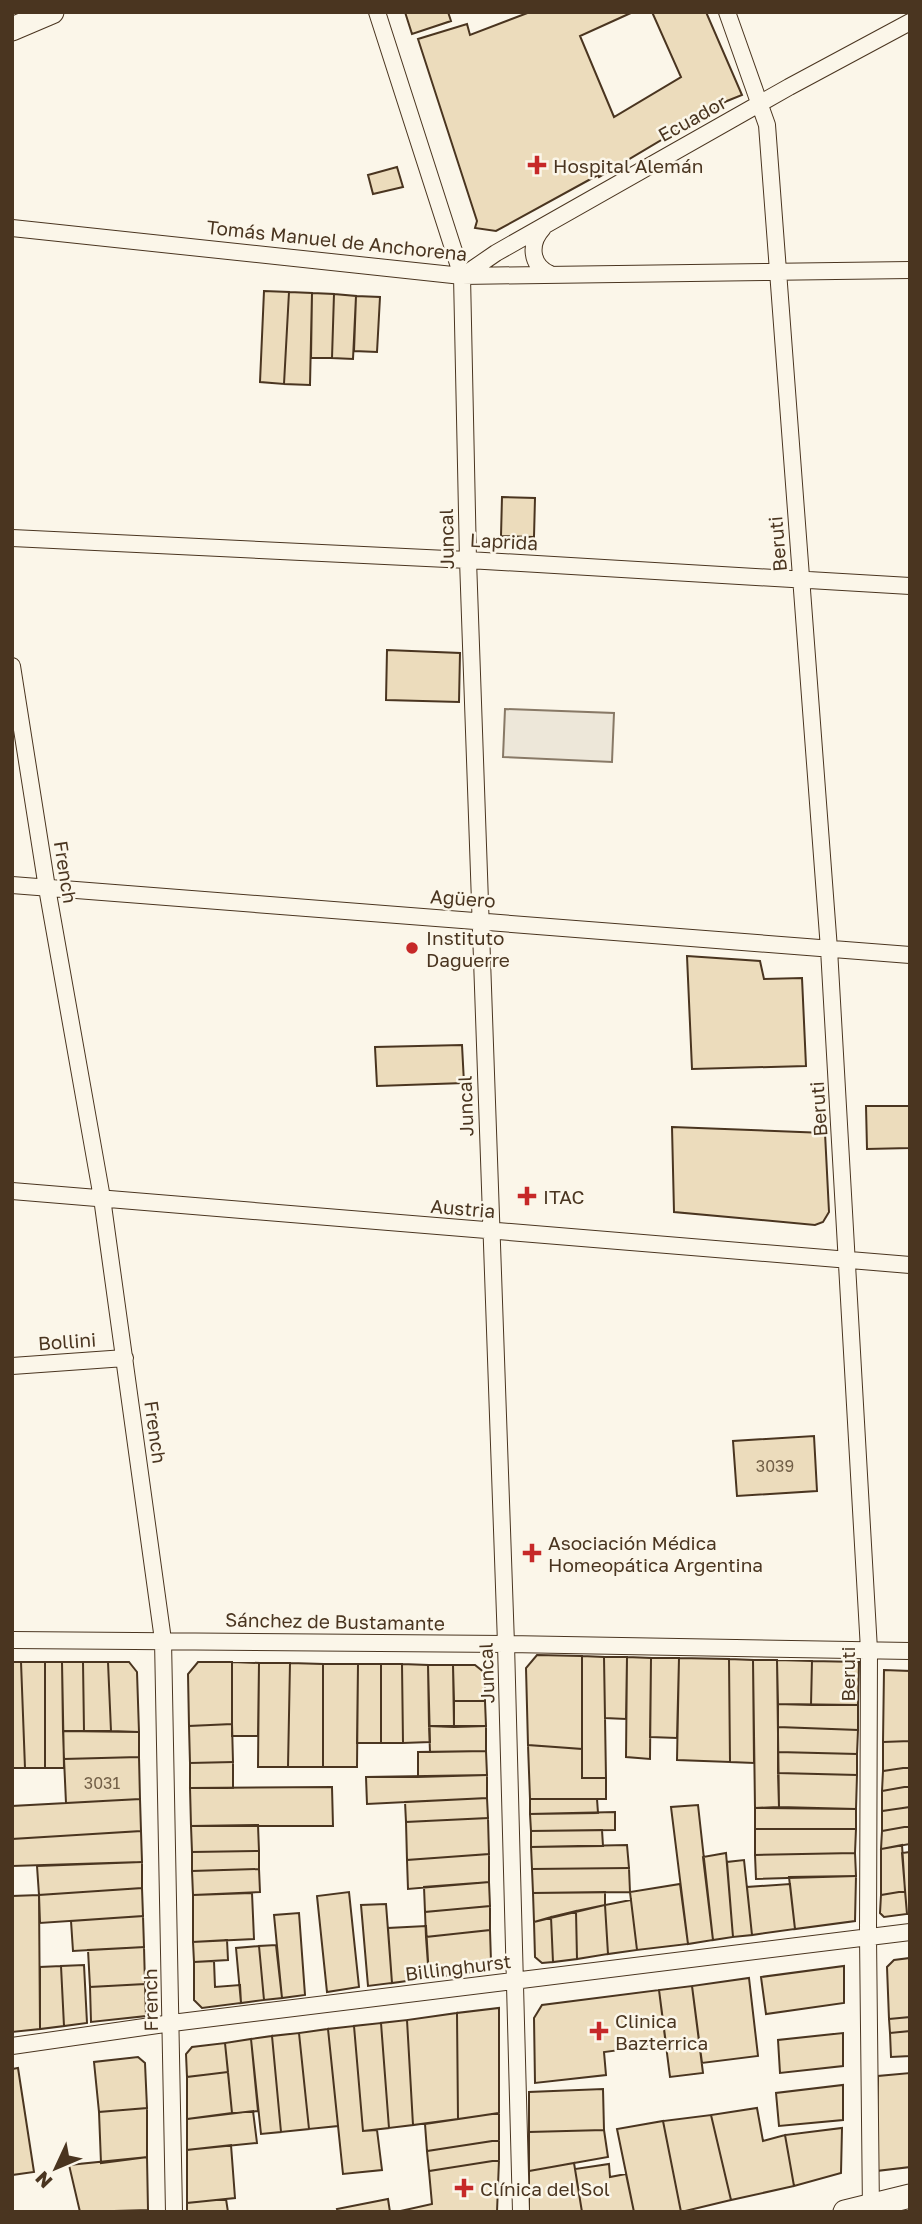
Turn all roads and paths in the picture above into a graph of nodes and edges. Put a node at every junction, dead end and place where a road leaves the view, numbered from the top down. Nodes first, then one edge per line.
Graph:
1 (52, 12) edge
2 (377, 12) edge
3 (727, 12) edge
4 (910, 22) edge
5 (12, 29) edge
6 (760, 103) junction
7 (544, 226) junction
8 (12, 228) edge
9 (910, 270) edge
10 (778, 272) junction
11 (550, 274) junction
12 (462, 276) junction
13 (12, 538) edge
14 (468, 560) junction
15 (801, 580) junction
16 (910, 586) edge
17 (12, 666) edge
18 (12, 885) edge
19 (47, 888) junction
20 (480, 920) junction
21 (829, 949) junction
22 (910, 954) edge
23 (12, 1191) edge
24 (102, 1198) junction
25 (490, 1232) junction
26 (848, 1260) junction
27 (910, 1265) edge
28 (125, 1358) junction
29 (12, 1366) edge
30 (12, 1640) edge
31 (163, 1640) junction
32 (506, 1644) junction
33 (869, 1650) junction
34 (910, 1651) edge
35 (910, 1932) edge
36 (868, 1936) junction
37 (516, 1981) junction
38 (172, 2023) junction
39 (12, 2046) edge
40 (910, 2196) edge
41 (871, 2209) edge
42 (174, 2212) edge
43 (521, 2212) edge
44 (845, 2212) edge

1 - 5 main road
2 - 12 street, Juncal
3 - 6 street, Beruti
4 - 6 street, Ecuador
6 - 7 street, Ecuador
6 - 10 street, Beruti
7 - 11 street
7 - 12 street, Ecuador
8 - 12 street, Tomás Manuel de Anchorena
9 - 10 street, Tomás Manuel de Anchorena
10 - 11 street, Tomás Manuel de Anchorena
10 - 15 street, Beruti
11 - 12 street, Tomás Manuel de Anchorena
12 - 14 street, Juncal
13 - 14 street, Laprida
14 - 15 street, Laprida
14 - 20 street, Juncal
15 - 16 street, Laprida
15 - 21 street, Beruti
17 - 19 street, French
18 - 19 street, Agüero
19 - 20 street, Agüero
19 - 24 street, French
20 - 21 street, Agüero
20 - 25 street, Juncal
21 - 22 street, Agüero
21 - 26 street, Beruti
23 - 24 street, Austria
24 - 25 street, Austria
24 - 28 street, French
25 - 26 street, Austria
25 - 32 street, Juncal
26 - 27 street, Austria
26 - 33 street, Beruti
28 - 29 street, Bollini
28 - 31 street, French
30 - 31 street, Sánchez de Bustamante
31 - 32 street, Sánchez de Bustamante
31 - 38 street, French
32 - 33 street, Sánchez de Bustamante
32 - 37 street, Juncal
33 - 34 street, Sánchez de Bustamante
33 - 36 street, Beruti
35 - 36 street, Billinghurst
36 - 37 street, Billinghurst
36 - 41 street, Beruti
37 - 38 street, Billinghurst
37 - 43 street, Juncal
38 - 39 street, Billinghurst
38 - 42 street, French
40 - 41 main road
41 - 44 main road

